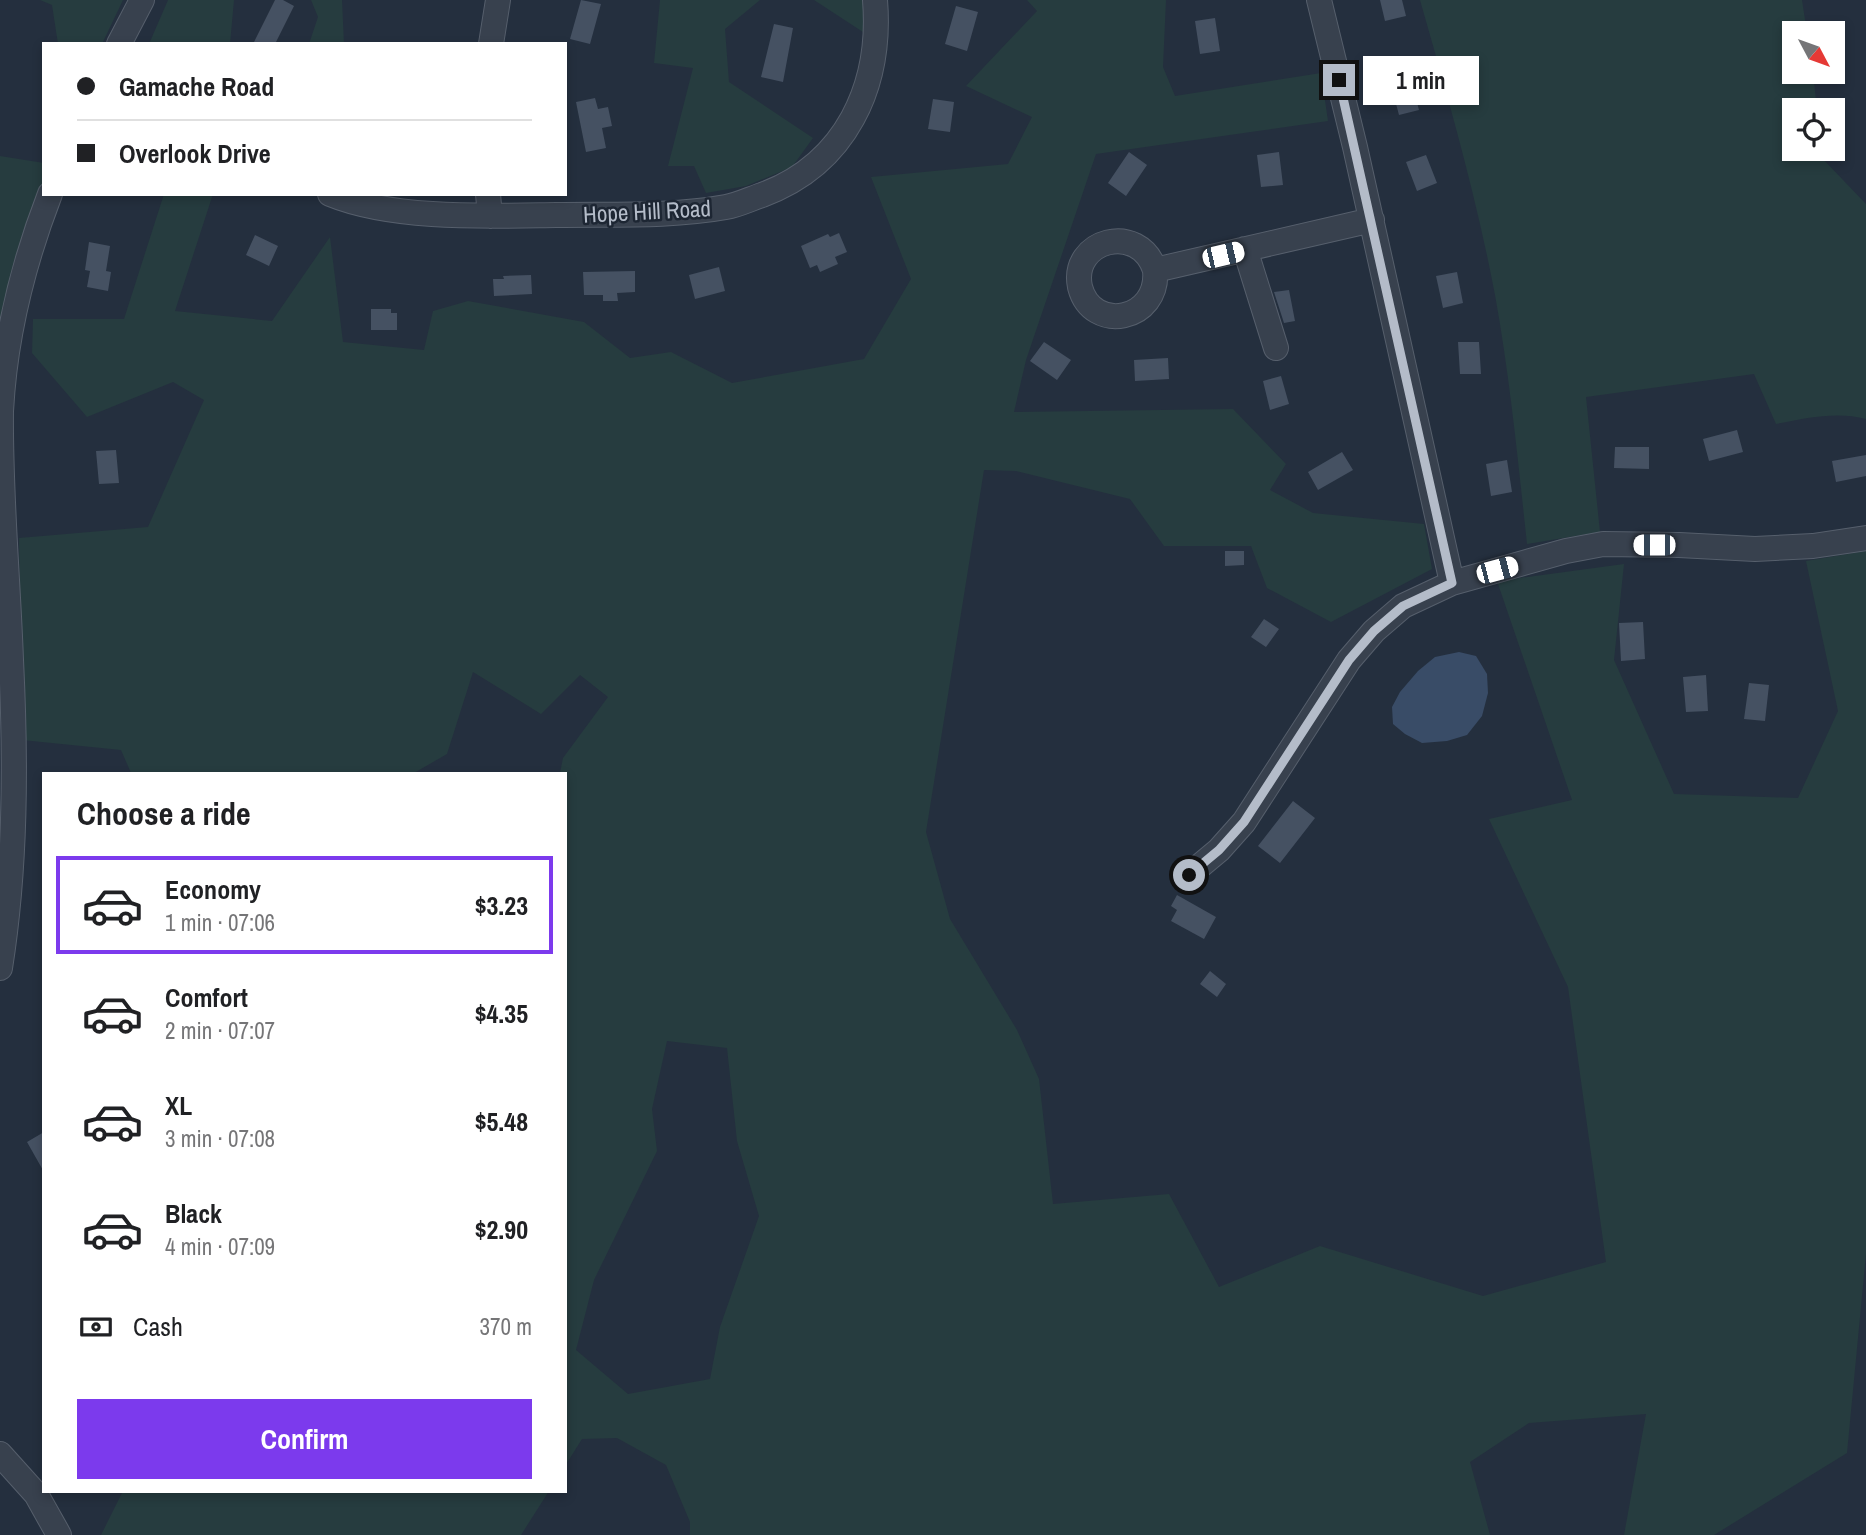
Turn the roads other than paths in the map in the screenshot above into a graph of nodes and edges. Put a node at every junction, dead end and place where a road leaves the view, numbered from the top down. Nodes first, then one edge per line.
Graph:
1 (142, 0) edge
2 (498, 0) edge
3 (875, 0) edge
4 (1319, 0) edge
5 (120, 42) edge
6 (491, 42) edge
7 (49, 196) edge
8 (335, 196) edge
9 (489, 205) edge
10 (1371, 220) junction
11 (1245, 249) junction
12 (1154, 270) dead end
13 (1276, 348) dead end
14 (1866, 538) edge
15 (1452, 583) junction
16 (1189, 875) dead end
17 (0, 968) edge
18 (0, 1454) edge
19 (59, 1535) edge

1 - 5 street
2 - 6 street
3 - 9 street, Hope Hill Road
4 - 10 street
7 - 17 street
8 - 9 street, Hope Hill Road
10 - 11 street
10 - 15 street
11 - 12 street
11 - 13 street
14 - 15 street
15 - 16 street
18 - 19 street

